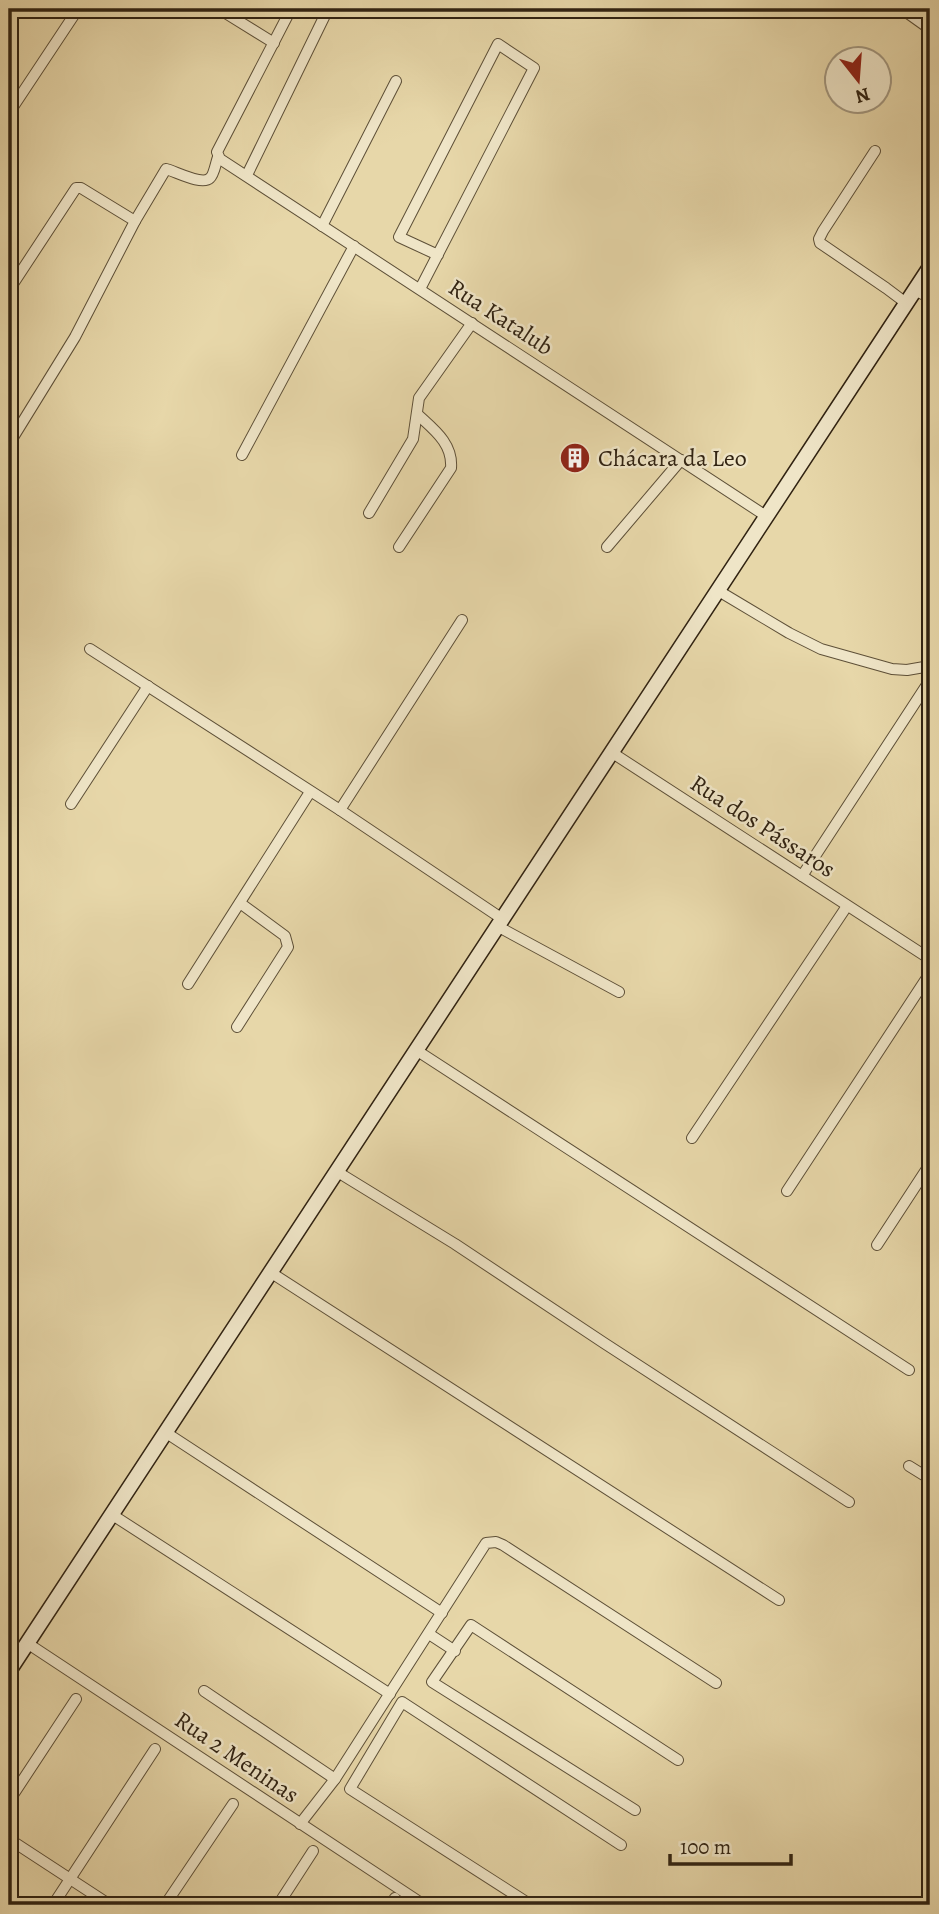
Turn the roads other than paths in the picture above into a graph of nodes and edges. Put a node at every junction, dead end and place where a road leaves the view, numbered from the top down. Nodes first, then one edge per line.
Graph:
1 (78, 9) edge
2 (219, 9) edge
3 (291, 9) edge
4 (328, 9) edge
5 (902, 9) edge
6 (930, 29) edge
7 (274, 43) junction
8 (396, 81) dead end
9 (9, 113) edge
10 (875, 151) dead end
11 (218, 155) junction
12 (247, 176) junction
13 (135, 221) junction
14 (322, 226) junction
15 (354, 246) junction
16 (438, 255) junction
17 (930, 267) edge
18 (420, 289) junction
19 (9, 290) edge
20 (915, 290) junction
21 (930, 298) edge
22 (906, 303) junction
23 (471, 323) junction
24 (417, 414) junction
25 (9, 444) edge
26 (242, 455) dead end
27 (681, 460) junction
28 (369, 513) dead end
29 (766, 516) junction
30 (399, 547) dead end
31 (607, 547) dead end
32 (717, 590) junction
33 (462, 620) dead end
34 (90, 649) dead end
35 (930, 666) edge
36 (930, 680) edge
37 (148, 686) junction
38 (611, 752) junction
39 (310, 792) junction
40 (71, 804) dead end
41 (340, 810) junction
42 (802, 876) junction
43 (240, 903) junction
44 (847, 906) junction
45 (499, 922) junction
46 (930, 959) edge
47 (930, 973) edge
48 (188, 984) dead end
49 (619, 992) dead end
50 (236, 1027) dead end
51 (416, 1050) junction
52 (692, 1138) dead end
53 (930, 1164) edge
54 (336, 1171) junction
55 (787, 1191) dead end
56 (877, 1245) dead end
57 (270, 1272) junction
58 (909, 1370) dead end
59 (165, 1432) junction
60 (909, 1466) dead end
61 (930, 1479) edge
62 (849, 1502) dead end
63 (111, 1514) junction
64 (779, 1600) dead end
65 (442, 1613) junction
66 (429, 1634) junction
67 (27, 1643) junction
68 (455, 1651) junction
69 (9, 1671) edge
70 (716, 1683) dead end
71 (204, 1691) dead end
72 (390, 1694) junction
73 (76, 1699) dead end
74 (155, 1748) dead end
75 (678, 1759) dead end
76 (337, 1775) junction
77 (355, 1781) junction
78 (9, 1801) edge
79 (233, 1804) dead end
80 (635, 1810) dead end
81 (300, 1824) junction
82 (9, 1839) edge
83 (621, 1845) dead end
84 (313, 1851) dead end
85 (70, 1879) junction
86 (53, 1905) edge
87 (110, 1905) edge
88 (165, 1905) edge
89 (278, 1905) edge
90 (424, 1905) edge
91 (531, 1905) edge

1 - 9 street
2 - 7 street
3 - 7 street
4 - 12 street
5 - 6 street
7 - 11 street
8 - 14 street
10 - 22 street
11 - 12 street, Rua Katalub
11 - 13 street
12 - 14 street, Rua Katalub
13 - 19 street
13 - 25 street
14 - 15 street, Rua Katalub
15 - 18 street, Rua Katalub
15 - 26 street
16 - 16 street
16 - 18 street
17 - 20 main road
18 - 23 street, Rua Katalub
20 - 21 street
20 - 22 main road
22 - 29 main road
23 - 24 street
23 - 27 street, Rua Katalub
24 - 28 street
24 - 30 street
27 - 29 street, Rua Katalub
27 - 31 street
29 - 32 main road
32 - 35 street
32 - 38 main road
33 - 41 street
34 - 37 street
36 - 42 street
37 - 39 street
37 - 40 street
38 - 42 street, Rua dos Pássaros
38 - 45 main road
39 - 41 street
39 - 43 street
41 - 45 street
42 - 44 street, Rua dos Pássaros
43 - 48 street
43 - 50 street
44 - 46 street, Rua dos Pássaros
44 - 52 street
45 - 49 street
45 - 51 main road
47 - 55 street
51 - 54 main road
51 - 58 street
53 - 56 street
54 - 57 main road
54 - 62 street
57 - 59 main road
57 - 64 street
59 - 63 main road
59 - 65 street
60 - 61 street
63 - 67 main road
63 - 72 street
65 - 66 street
65 - 70 street
66 - 68 street
66 - 72 street
67 - 69 main road
67 - 81 street, Rua 2 Meninas
68 - 75 street
68 - 80 street
71 - 76 street
72 - 76 street
73 - 78 street
74 - 85 street
76 - 77 street
76 - 81 street
77 - 83 street
77 - 91 street
79 - 88 street
81 - 90 street, Rua 2 Meninas
82 - 85 street
84 - 89 street
85 - 86 street
85 - 87 street

